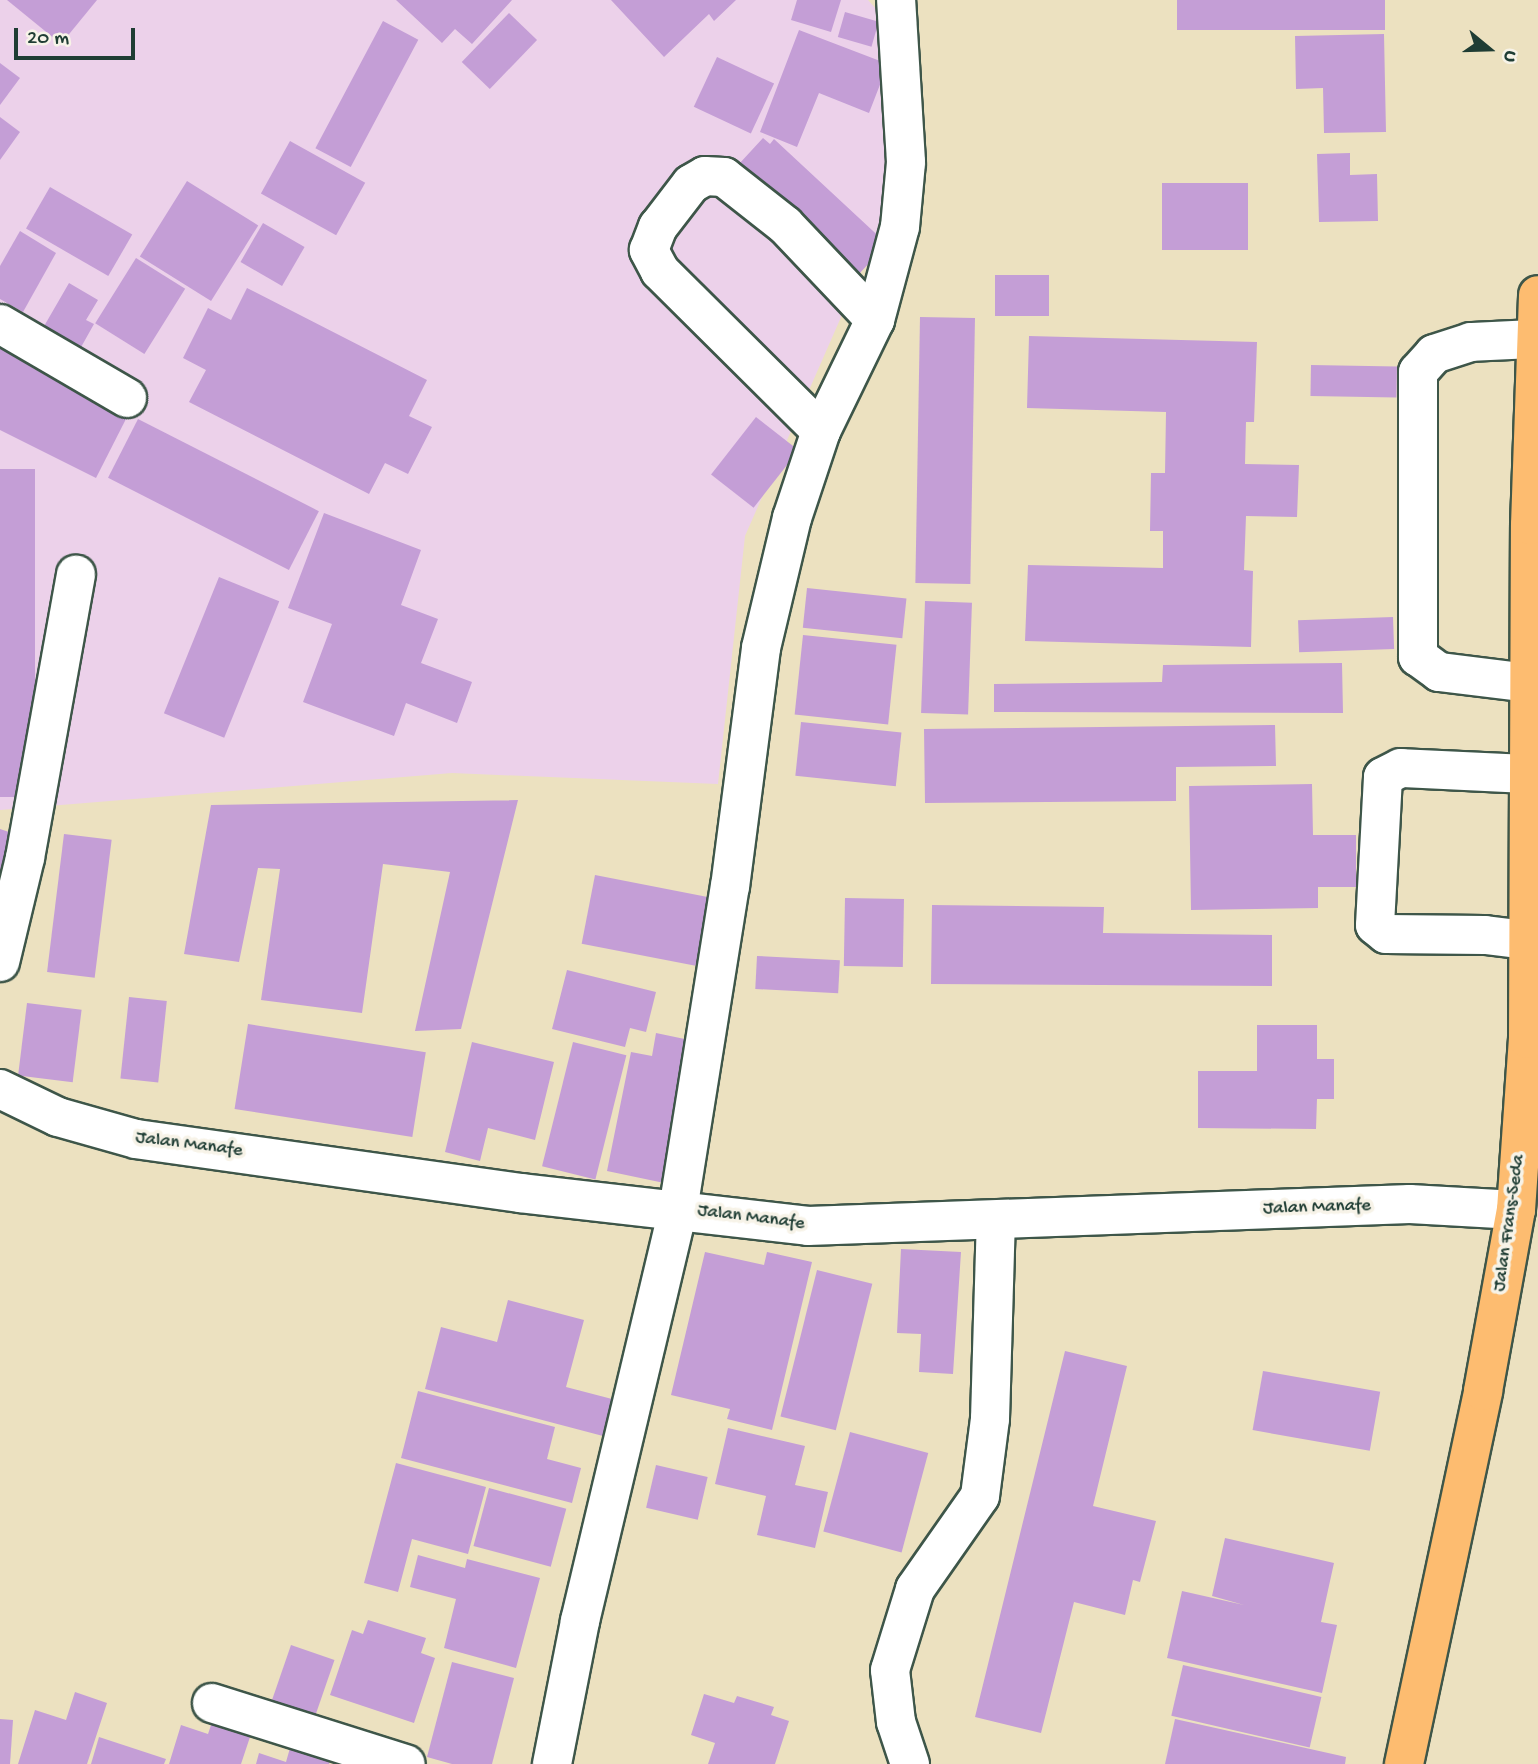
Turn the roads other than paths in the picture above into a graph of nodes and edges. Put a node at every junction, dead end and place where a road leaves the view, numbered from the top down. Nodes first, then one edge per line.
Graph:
1 (896, 0) edge
2 (1538, 295) edge
3 (875, 320) junction
4 (0, 324) edge
5 (1535, 338) junction
6 (127, 398) dead end
7 (821, 431) junction
8 (76, 576) dead end
9 (1529, 683) junction
10 (1529, 774) junction
11 (1526, 940) junction
12 (0, 961) edge
13 (0, 1089) edge
14 (678, 1210) junction
15 (1516, 1210) junction
16 (996, 1222) junction
17 (212, 1703) dead end
18 (406, 1764) edge
19 (552, 1764) edge
20 (910, 1764) edge
21 (1404, 1764) edge

1 - 3 street
2 - 5 main road, Jalan Frans-Seda
3 - 7 street
3 - 7 street
4 - 6 street
5 - 9 main road, Jalan Frans-Seda
5 - 9 street
7 - 14 street
8 - 12 street
9 - 10 main road, Jalan Frans-Seda
10 - 11 main road, Jalan Frans-Seda
10 - 11 street
11 - 15 main road, Jalan Frans-Seda
13 - 14 street, Jalan Manafe
14 - 16 street, Jalan Manafe
14 - 19 street
15 - 16 street, Jalan Manafe
15 - 21 main road, Jalan Frans-Seda
16 - 20 street
17 - 18 street

